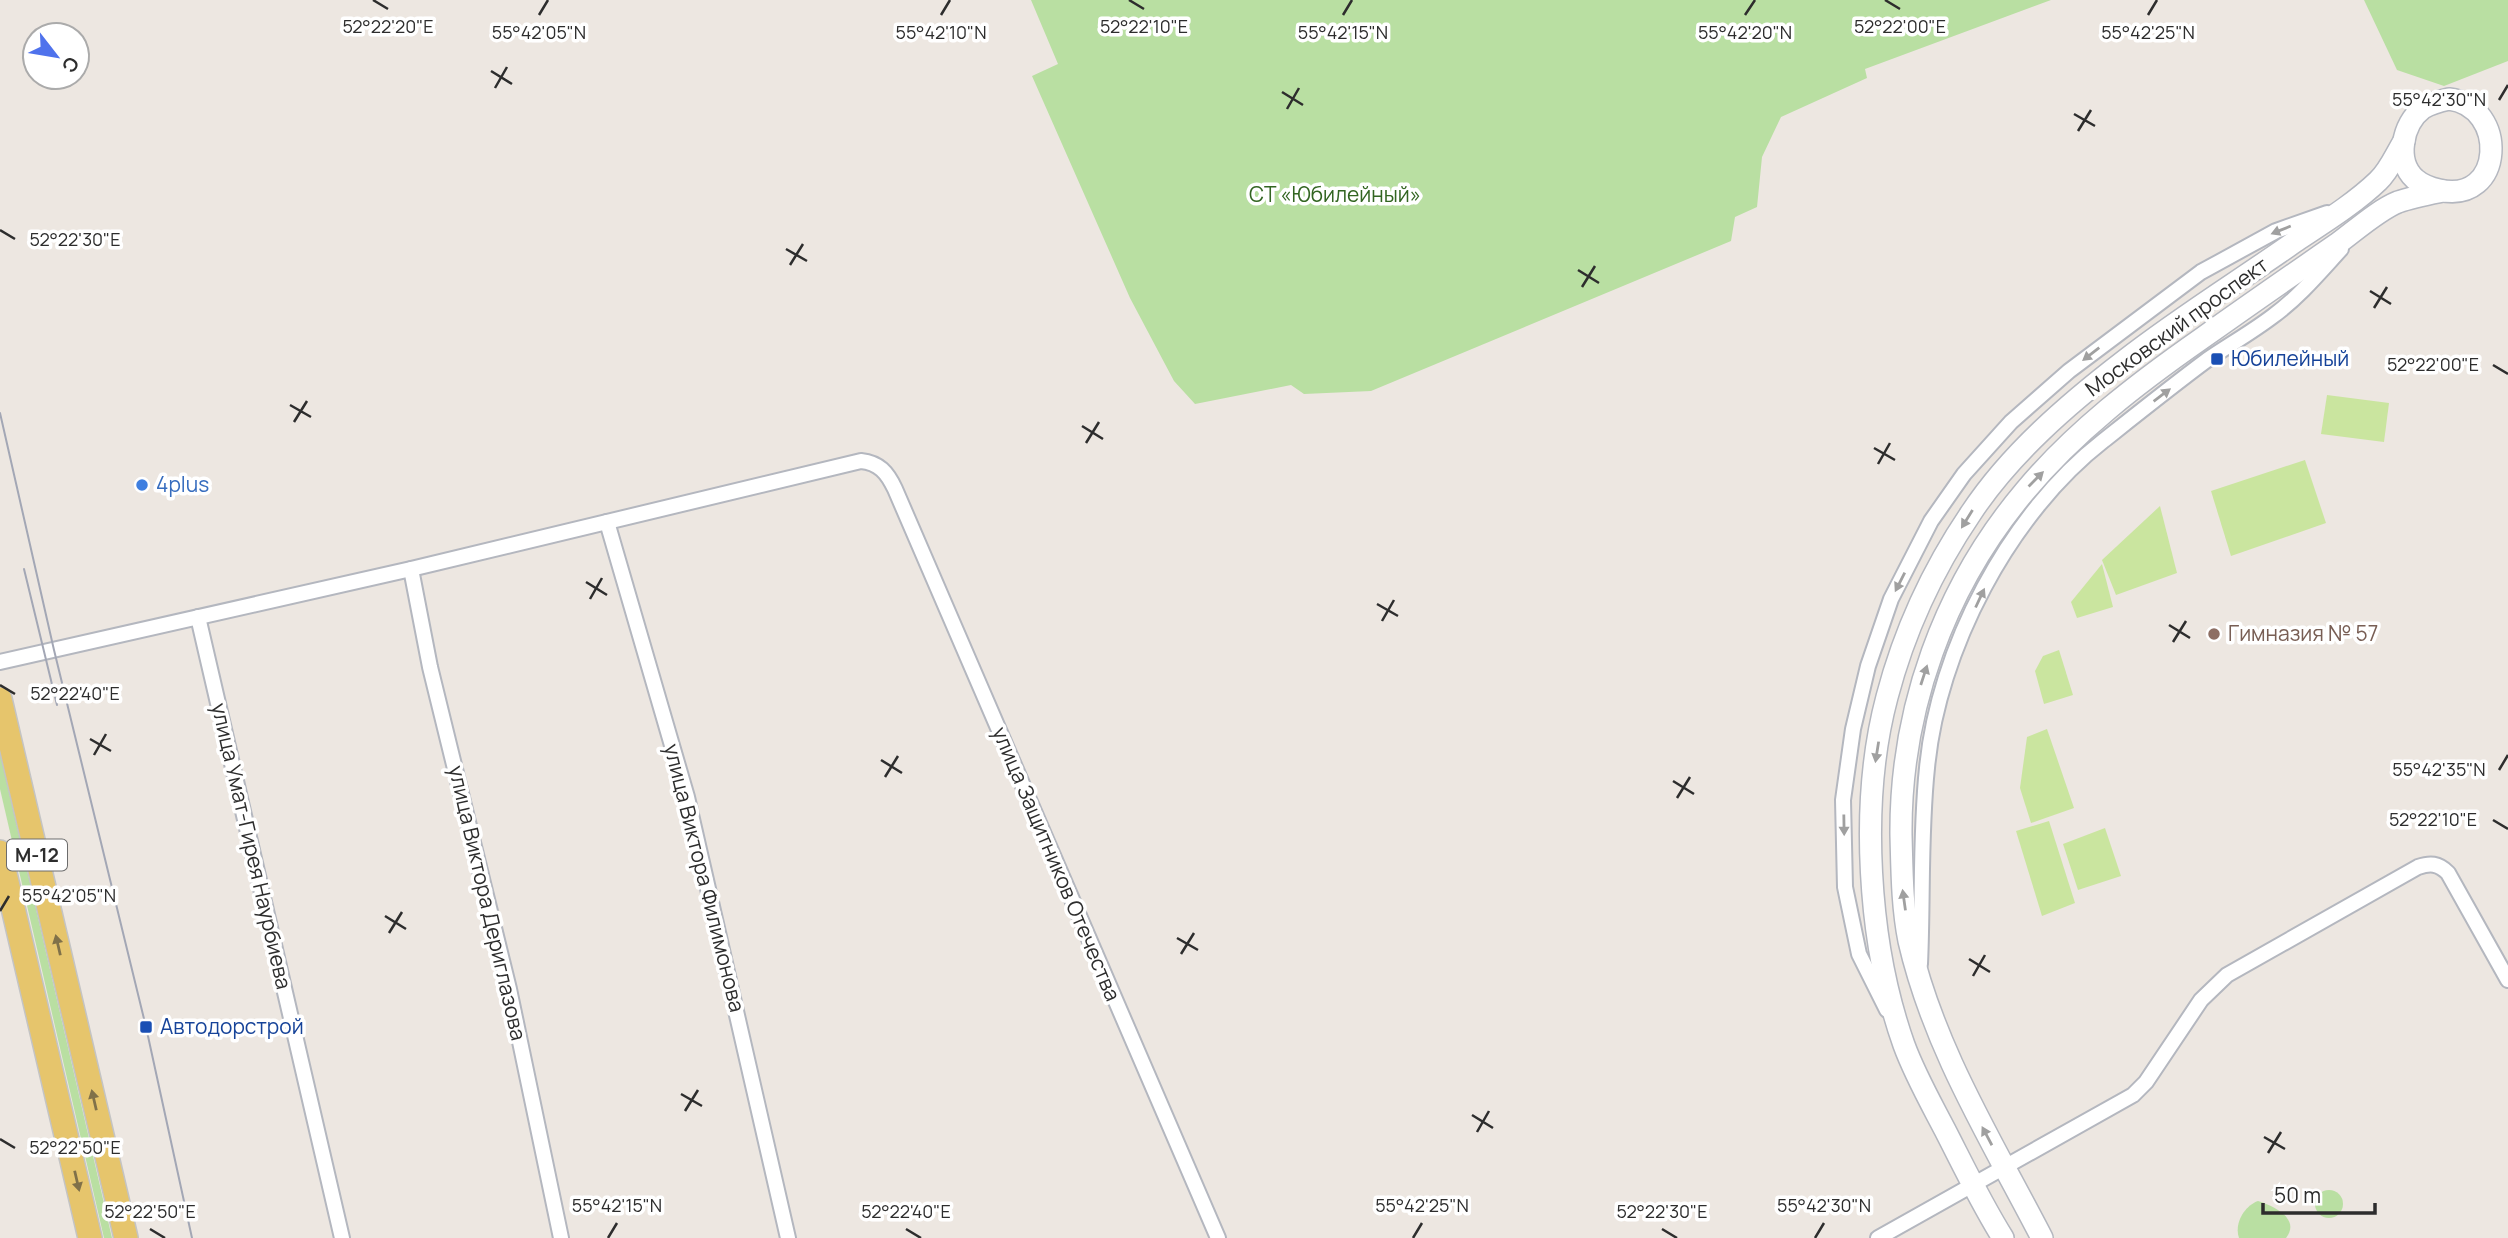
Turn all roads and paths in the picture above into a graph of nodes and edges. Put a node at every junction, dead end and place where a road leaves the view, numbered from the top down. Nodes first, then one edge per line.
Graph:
1 (2404, 141) junction
2 (2443, 191) junction
3 (2345, 206) junction
4 (607, 522) junction
5 (411, 569) junction
6 (198, 617) junction
7 (0, 662) edge
8 (0, 699) edge
9 (0, 852) edge
10 (2508, 980) edge
11 (1904, 1046) junction
12 (2004, 1168) junction
13 (1972, 1185) junction
14 (90, 1238) edge
15 (126, 1238) edge
16 (342, 1238) edge
17 (561, 1238) edge
18 (788, 1238) edge
19 (1218, 1238) edge
20 (1878, 1238) edge
21 (2003, 1238) edge
22 (2043, 1238) edge

1 - 2 main road
1 - 2 main road, Московский проспект
1 - 3 main road, Московский проспект
12 -> 2 main road, Московский проспект
3 -> 11 main road, Московский проспект
3 -> 11 street
4 - 5 street, улица Защитников Отечества
4 - 18 street, улица Виктора Филимонова
4 - 19 street, улица Защитников Отечества
5 - 6 street, улица Защитников Отечества
5 - 17 street, улица Виктора Дериглазова
6 - 7 street, улица Защитников Отечества
6 - 16 street, улица Умат-Гирея Наурбиева
15 -> 8 main road, М-12
9 -> 14 main road, М-12
10 - 12 street
11 - 13 main road, Московский проспект
12 - 13 street
12 - 22 main road, Московский проспект
13 - 20 street
13 - 21 main road, Московский проспект

